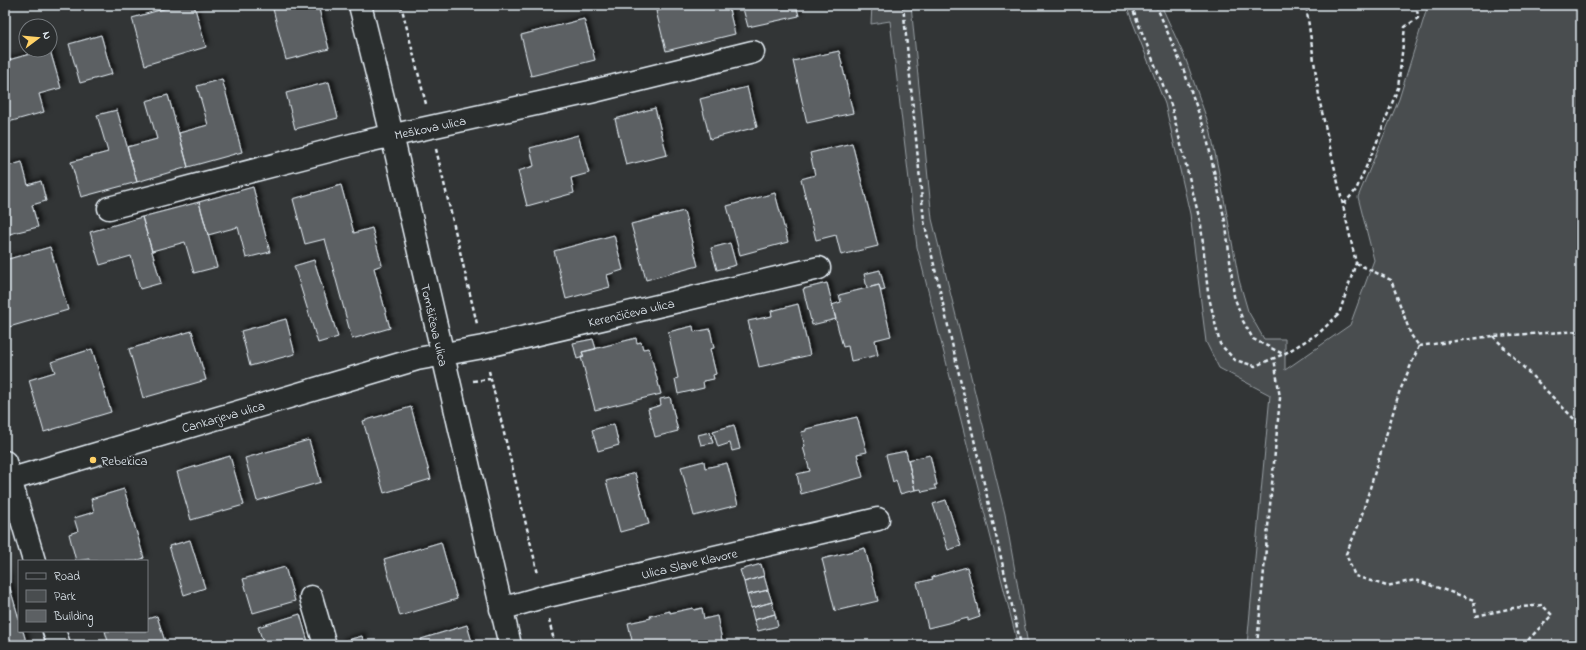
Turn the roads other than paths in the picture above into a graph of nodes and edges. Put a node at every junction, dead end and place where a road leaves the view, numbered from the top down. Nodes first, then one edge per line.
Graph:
1 (360, 5) edge
2 (753, 52) dead end
3 (392, 135) junction
4 (109, 208) dead end
5 (819, 268) dead end
6 (442, 353) junction
7 (7, 474) edge
8 (878, 519) dead end
9 (34, 560) edge
10 (311, 597) dead end
11 (501, 609) junction
12 (54, 632) edge
13 (58, 645) edge
14 (325, 645) edge
15 (510, 645) edge

1 - 3 street, Tomšičeva ulica
2 - 3 street, Meškova ulica
3 - 4 street, Meškova ulica
3 - 6 street, Tomšičeva ulica
5 - 6 street, Kerenčičeva ulica
6 - 7 street, Cankarjeva ulica
6 - 11 street, Tomšičeva ulica
7 - 9 street
8 - 11 street, Ulica Slave Klavore
10 - 14 street
11 - 15 street, Tomšičeva ulica
12 - 13 street

